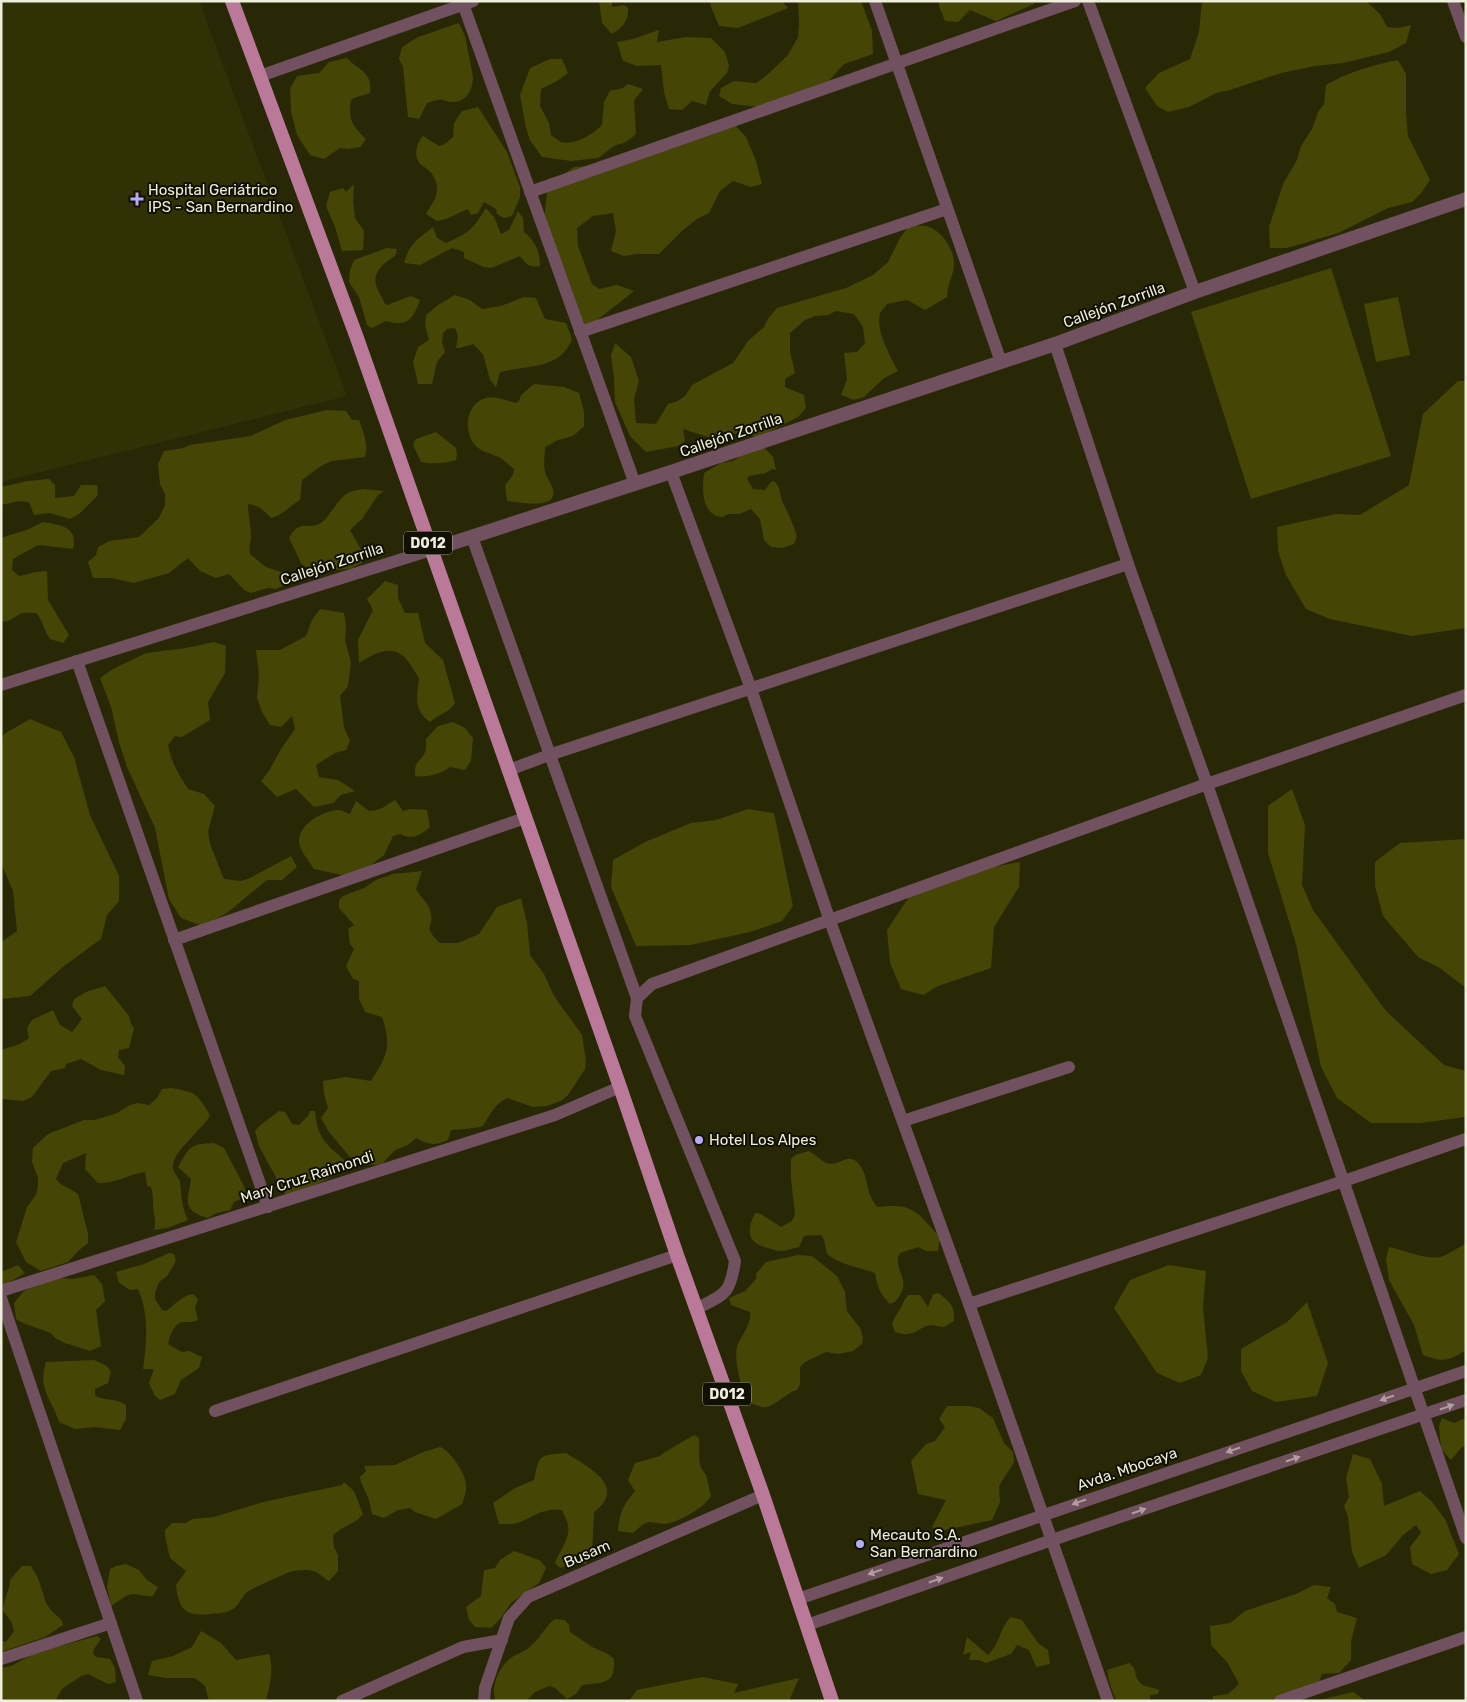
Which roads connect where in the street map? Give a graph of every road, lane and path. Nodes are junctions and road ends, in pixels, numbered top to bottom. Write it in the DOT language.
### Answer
graph roads {
  1 [pos="232,1"];
  2 [pos="875,1"];
  3 [pos="1074,1"];
  4 [pos="1088,1"];
  5 [pos="1453,1"];
  6 [pos="466,2"];
  7 [pos="1466,37"];
  8 [pos="896,64"];
  9 [pos="260,76"];
  10 [pos="530,192"];
  11 [pos="1466,199"];
  12 [pos="947,209"];
  13 [pos="1195,292"];
  14 [pos="580,332"];
  15 [pos="1055,344"];
  16 [pos="1001,362"];
  17 [pos="671,472"];
  18 [pos="635,484"];
  19 [pos="472,537"];
  20 [pos="430,550"];
  21 [pos="1128,564"];
  22 [pos="77,661"];
  23 [pos="1,685"];
  24 [pos="751,690"];
  25 [pos="1466,695"];
  26 [pos="549,755"];
  27 [pos="509,770"];
  28 [pos="1207,784"];
  29 [pos="525,818"];
  30 [pos="830,921"];
  31 [pos="174,940"];
  32 [pos="636,998"];
  33 [pos="1069,1067"];
  34 [pos="620,1087"];
  35 [pos="903,1121"];
  36 [pos="1466,1139"];
  37 [pos="1344,1181"];
  38 [pos="268,1207"];
  39 [pos="677,1255"];
  40 [pos="1,1291"];
  41 [pos="1,1298"];
  42 [pos="969,1304"];
  43 [pos="696,1309"];
  44 [pos="1466,1371"];
  45 [pos="1414,1389"];
  46 [pos="1466,1400"];
  47 [pos="215,1411"];
  48 [pos="1423,1415"];
  49 [pos="764,1495"];
  50 [pos="1043,1514"];
  51 [pos="1466,1538"];
  52 [pos="1052,1540"];
  53 [pos="798,1599"];
  54 [pos="111,1623"];
  55 [pos="807,1625"];
  56 [pos="1466,1637"];
  57 [pos="502,1640"];
  58 [pos="1,1659"];
  59 [pos="137,1701"];
  60 [pos="342,1701"];
  61 [pos="484,1701"];
  62 [pos="832,1701"];
  63 [pos="1108,1701"];
  64 [pos="1280,1701"];
  1 -- 9 [label="main road, D012"];
  2 -- 8 [label="street"];
  3 -- 8 [label="street"];
  4 -- 13 [label="street"];
  5 -- 7 [label="street"];
  6 -- 9 [label="street"];
  6 -- 10 [label="street"];
  8 -- 10 [label="street"];
  8 -- 12 [label="street"];
  9 -- 20 [label="main road, D012"];
  10 -- 14 [label="street"];
  11 -- 13 [label="street, Callejón Zorrilla"];
  12 -- 14 [label="street"];
  12 -- 16 [label="street"];
  13 -- 15 [label="street, Callejón Zorrilla"];
  14 -- 18 [label="street"];
  15 -- 16 [label="street, Callejón Zorrilla"];
  15 -- 21 [label="street"];
  16 -- 17 [label="street, Callejón Zorrilla"];
  17 -- 18 [label="street, Callejón Zorrilla"];
  17 -- 24 [label="street"];
  18 -- 19 [label="street, Callejón Zorrilla"];
  19 -- 20 [label="street, Callejón Zorrilla"];
  19 -- 26 [label="street"];
  20 -- 22 [label="street, Callejón Zorrilla"];
  20 -- 27 [label="main road, D012"];
  21 -- 24 [label="street"];
  21 -- 28 [label="street"];
  22 -- 23 [label="street, Callejón Zorrilla"];
  22 -- 31 [label="street"];
  24 -- 26 [label="street"];
  24 -- 30 [label="street"];
  25 -- 28 [label="street"];
  26 -- 27 [label="street"];
  26 -- 32 [label="street"];
  27 -- 29 [label="main road, D012"];
  28 -- 30 [label="street"];
  28 -- 37 [label="street"];
  29 -- 31 [label="street"];
  29 -- 34 [label="main road, D012"];
  30 -- 32 [label="street"];
  30 -- 35 [label="street"];
  31 -- 38 [label="street"];
  32 -- 43 [label="street"];
  33 -- 35 [label="street"];
  34 -- 38 [label="street, Mary Cruz Raimondi"];
  34 -- 39 [label="main road, D012"];
  35 -- 42 [label="street"];
  36 -- 37 [label="street"];
  37 -- 42 [label="street"];
  37 -- 45 [label="street"];
  38 -- 40 [label="street, Mary Cruz Raimondi"];
  39 -- 43 [label="main road, D012"];
  39 -- 47 [label="street"];
  41 -- 54 [label="street"];
  42 -- 50 [label="street"];
  43 -- 49 [label="main road, D012"];
  44 -- 45 [label="street, Avda. Mbocaya"];
  45 -- 48 [label="street"];
  45 -- 50 [label="street, Avda. Mbocaya, one-way"];
  48 -- 46 [label="street, one-way"];
  48 -- 51 [label="street"];
  52 -- 48 [label="street, one-way"];
  49 -- 53 [label="main road, D012"];
  49 -- 57 [label="street, Busam"];
  50 -- 52 [label="street"];
  50 -- 53 [label="street, Avda. Mbocaya, one-way"];
  55 -- 52 [label="street, one-way"];
  52 -- 63 [label="street"];
  53 -- 55 [label="main road, D012"];
  54 -- 58 [label="street"];
  54 -- 59 [label="street"];
  55 -- 62 [label="main road, D012"];
  56 -- 64 [label="street"];
  57 -- 60 [label="street"];
  57 -- 61 [label="street, Busam"];
}
